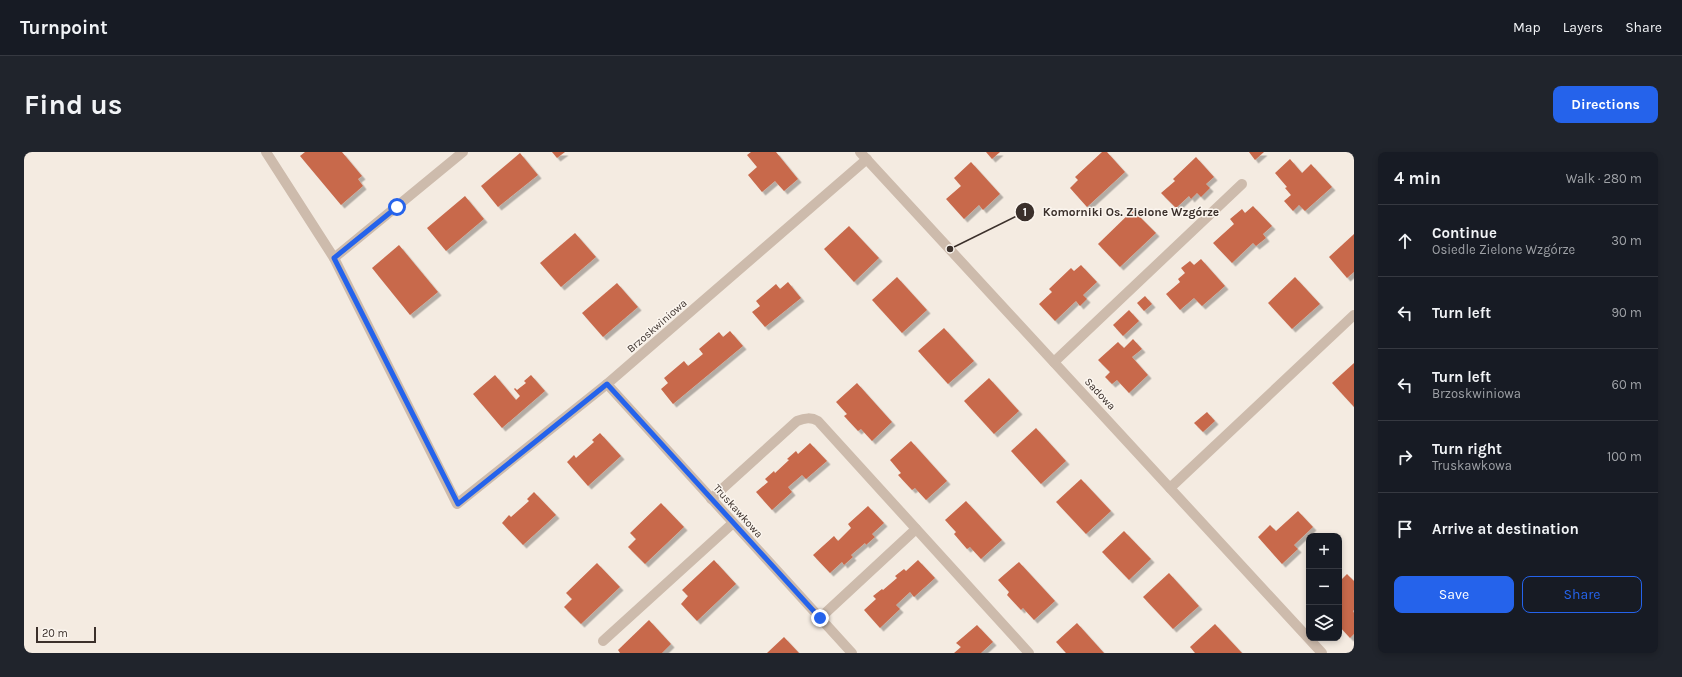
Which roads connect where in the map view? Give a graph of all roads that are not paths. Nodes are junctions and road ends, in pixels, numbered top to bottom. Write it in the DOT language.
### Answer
graph roads {
  1 [pos="266,152"];
  2 [pos="463,152"];
  3 [pos="860,152"];
  4 [pos="867,160"];
  5 [pos="1242,184"];
  6 [pos="334,258"];
  7 [pos="1354,315"];
  8 [pos="1054,362"];
  9 [pos="607,384"];
  10 [pos="1170,488"];
  11 [pos="711,499"];
  12 [pos="733,523"];
  13 [pos="916,530"];
  14 [pos="820,618"];
  15 [pos="604,641"];
  16 [pos="1026,652"];
  17 [pos="852,653"];
  18 [pos="1322,653"];
  1 -- 6 [label="street"];
  2 -- 6 [label="street"];
  3 -- 4 [label="street, Sadowa"];
  4 -- 8 [label="street, Sadowa"];
  4 -- 9 [label="street, Brzoskwiniowa"];
  5 -- 8 [label="street"];
  6 -- 9 [label="street, Brzoskwiniowa"];
  7 -- 10 [label="street"];
  8 -- 10 [label="street, Sadowa"];
  9 -- 11 [label="street, Truskawkowa"];
  10 -- 18 [label="street, Sadowa"];
  11 -- 12 [label="street, Truskawkowa"];
  11 -- 13 [label="street"];
  12 -- 14 [label="street, Truskawkowa"];
  12 -- 15 [label="street"];
  13 -- 14 [label="street"];
  13 -- 16 [label="street"];
  14 -- 17 [label="street, Truskawkowa"];
}
